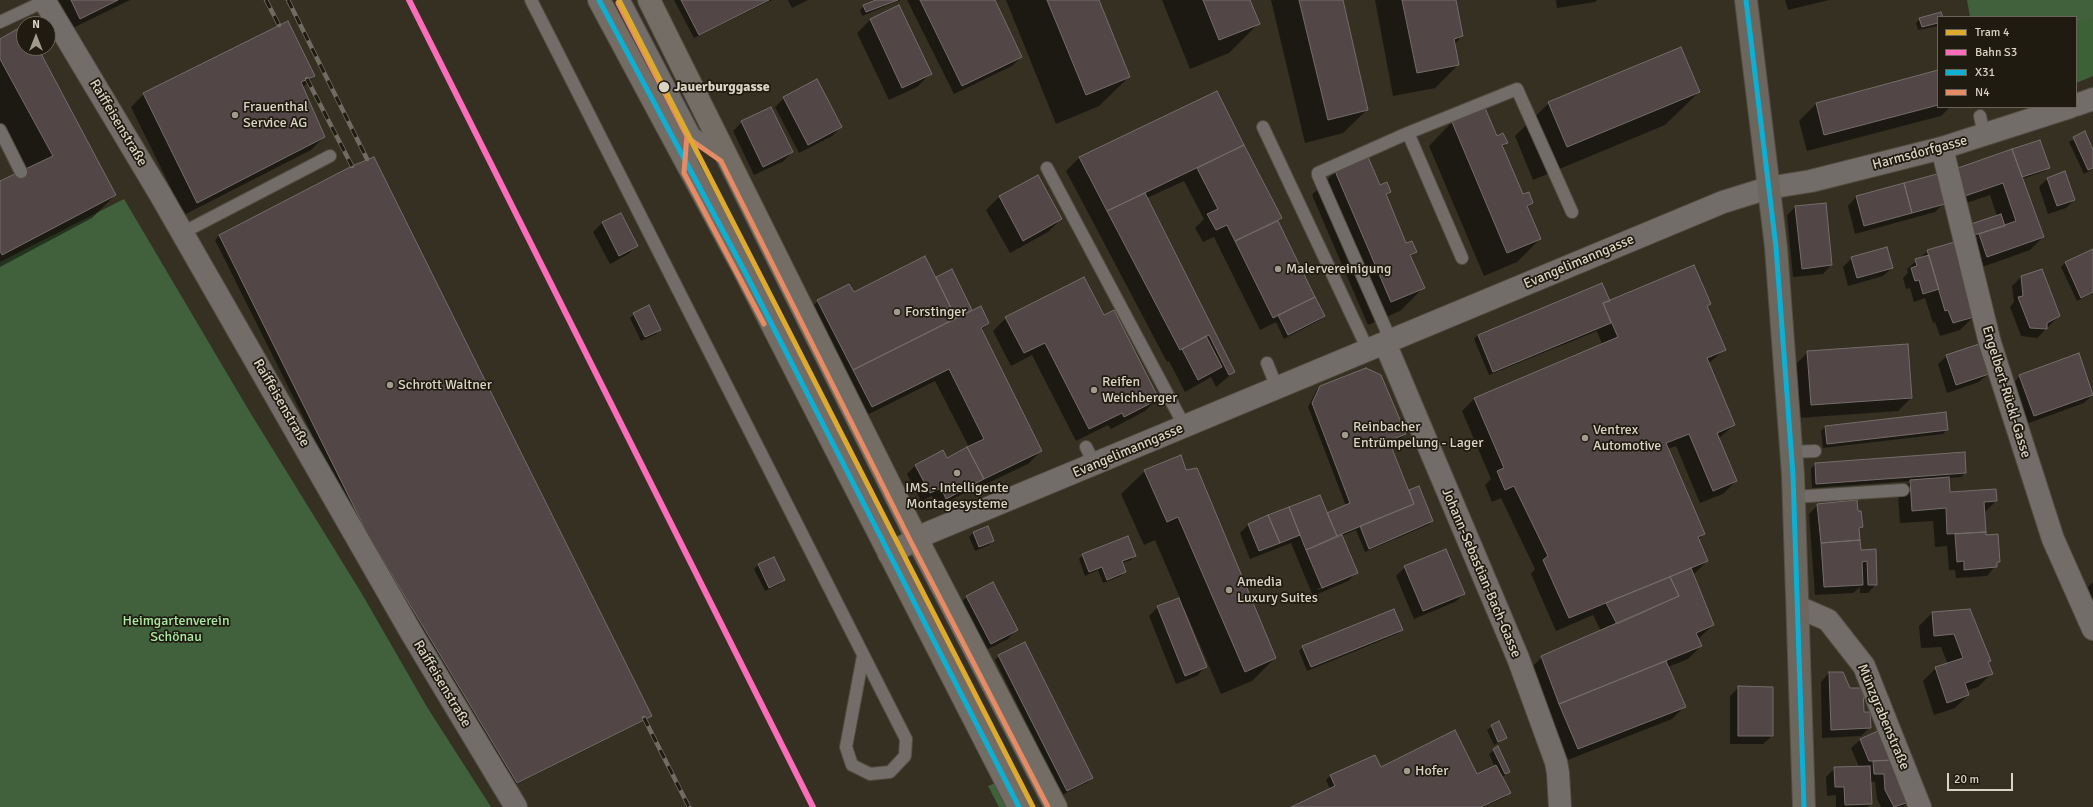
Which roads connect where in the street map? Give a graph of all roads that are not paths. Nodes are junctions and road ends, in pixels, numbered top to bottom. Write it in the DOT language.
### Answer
graph roads {
  1 [pos="44,0"];
  2 [pos="531,0"];
  3 [pos="599,0"];
  4 [pos="624,0"];
  5 [pos="649,0"];
  6 [pos="1746,0"];
  7 [pos="0,22"];
  8 [pos="2073,108"];
  9 [pos="1263,127"];
  10 [pos="0,130"];
  11 [pos="1408,133"];
  12 [pos="694,134"];
  13 [pos="1942,148"];
  14 [pos="330,156"];
  15 [pos="726,156"];
  16 [pos="1047,168"];
  17 [pos="690,170"];
  18 [pos="21,172"];
  19 [pos="1768,188"];
  20 [pos="1572,212"];
  21 [pos="182,233"];
  22 [pos="1462,258"];
  23 [pos="1381,345"];
  24 [pos="1267,363"];
  25 [pos="1277,388"];
  26 [pos="1185,427"];
  27 [pos="1815,451"];
  28 [pos="1792,452"];
  29 [pos="1903,490"];
  30 [pos="1794,497"];
  31 [pos="917,539"];
  32 [pos="889,554"];
  33 [pos="1798,607"];
  34 [pos="2093,629"];
  35 [pos="863,656"];
  36 [pos="516,807"];
  37 [pos="1019,807"];
  38 [pos="1056,807"];
  39 [pos="1560,807"];
  40 [pos="1804,807"];
  41 [pos="1920,807"];
  1 -- 7 [label="lane"];
  1 -- 21 [label="street, Raiffeisenstraße"];
  2 -- 35 [label="lane"];
  3 -- 17 [label="main road"];
  4 -- 12 [label="lane"];
  5 -- 15 [label="main road"];
  6 -- 19 [label="main road"];
  8 -- 13 [label="street, Harmsdorfgasse"];
  9 -- 23 [label="lane"];
  10 -- 18 [label="lane"];
  11 -- 20 [label="lane"];
  11 -- 22 [label="lane"];
  11 -- 23 [label="lane"];
  12 -- 15 [label="lane"];
  12 -- 17 [label="lane"];
  13 -- 19 [label="street, Harmsdorfgasse"];
  13 -- 34 [label="street, Engelbert-Rückl-Gasse"];
  14 -- 21 [label="lane"];
  15 -- 31 [label="main road"];
  16 -- 26 [label="lane"];
  17 -- 32 [label="main road"];
  19 -- 23 [label="street, Evangelimanngasse"];
  19 -- 28 [label="main road"];
  21 -- 36 [label="street, Raiffeisenstraße"];
  23 -- 25 [label="street, Evangelimanngasse"];
  23 -- 39 [label="street, Johann-Sebastian-Bach-Gasse"];
  24 -- 25 [label="lane"];
  25 -- 26 [label="street, Evangelimanngasse"];
  26 -- 31 [label="street, Evangelimanngasse"];
  27 -- 28 [label="lane"];
  28 -- 30 [label="main road"];
  29 -- 30 [label="lane"];
  30 -- 33 [label="main road"];
  31 -- 32 [label="street, Evangelimanngasse"];
  31 -- 38 [label="main road"];
  32 -- 37 [label="main road"];
  33 -- 40 [label="main road"];
  33 -- 41 [label="street, Münzgrabenstraße"];
  35 -- 35 [label="lane"];
}
